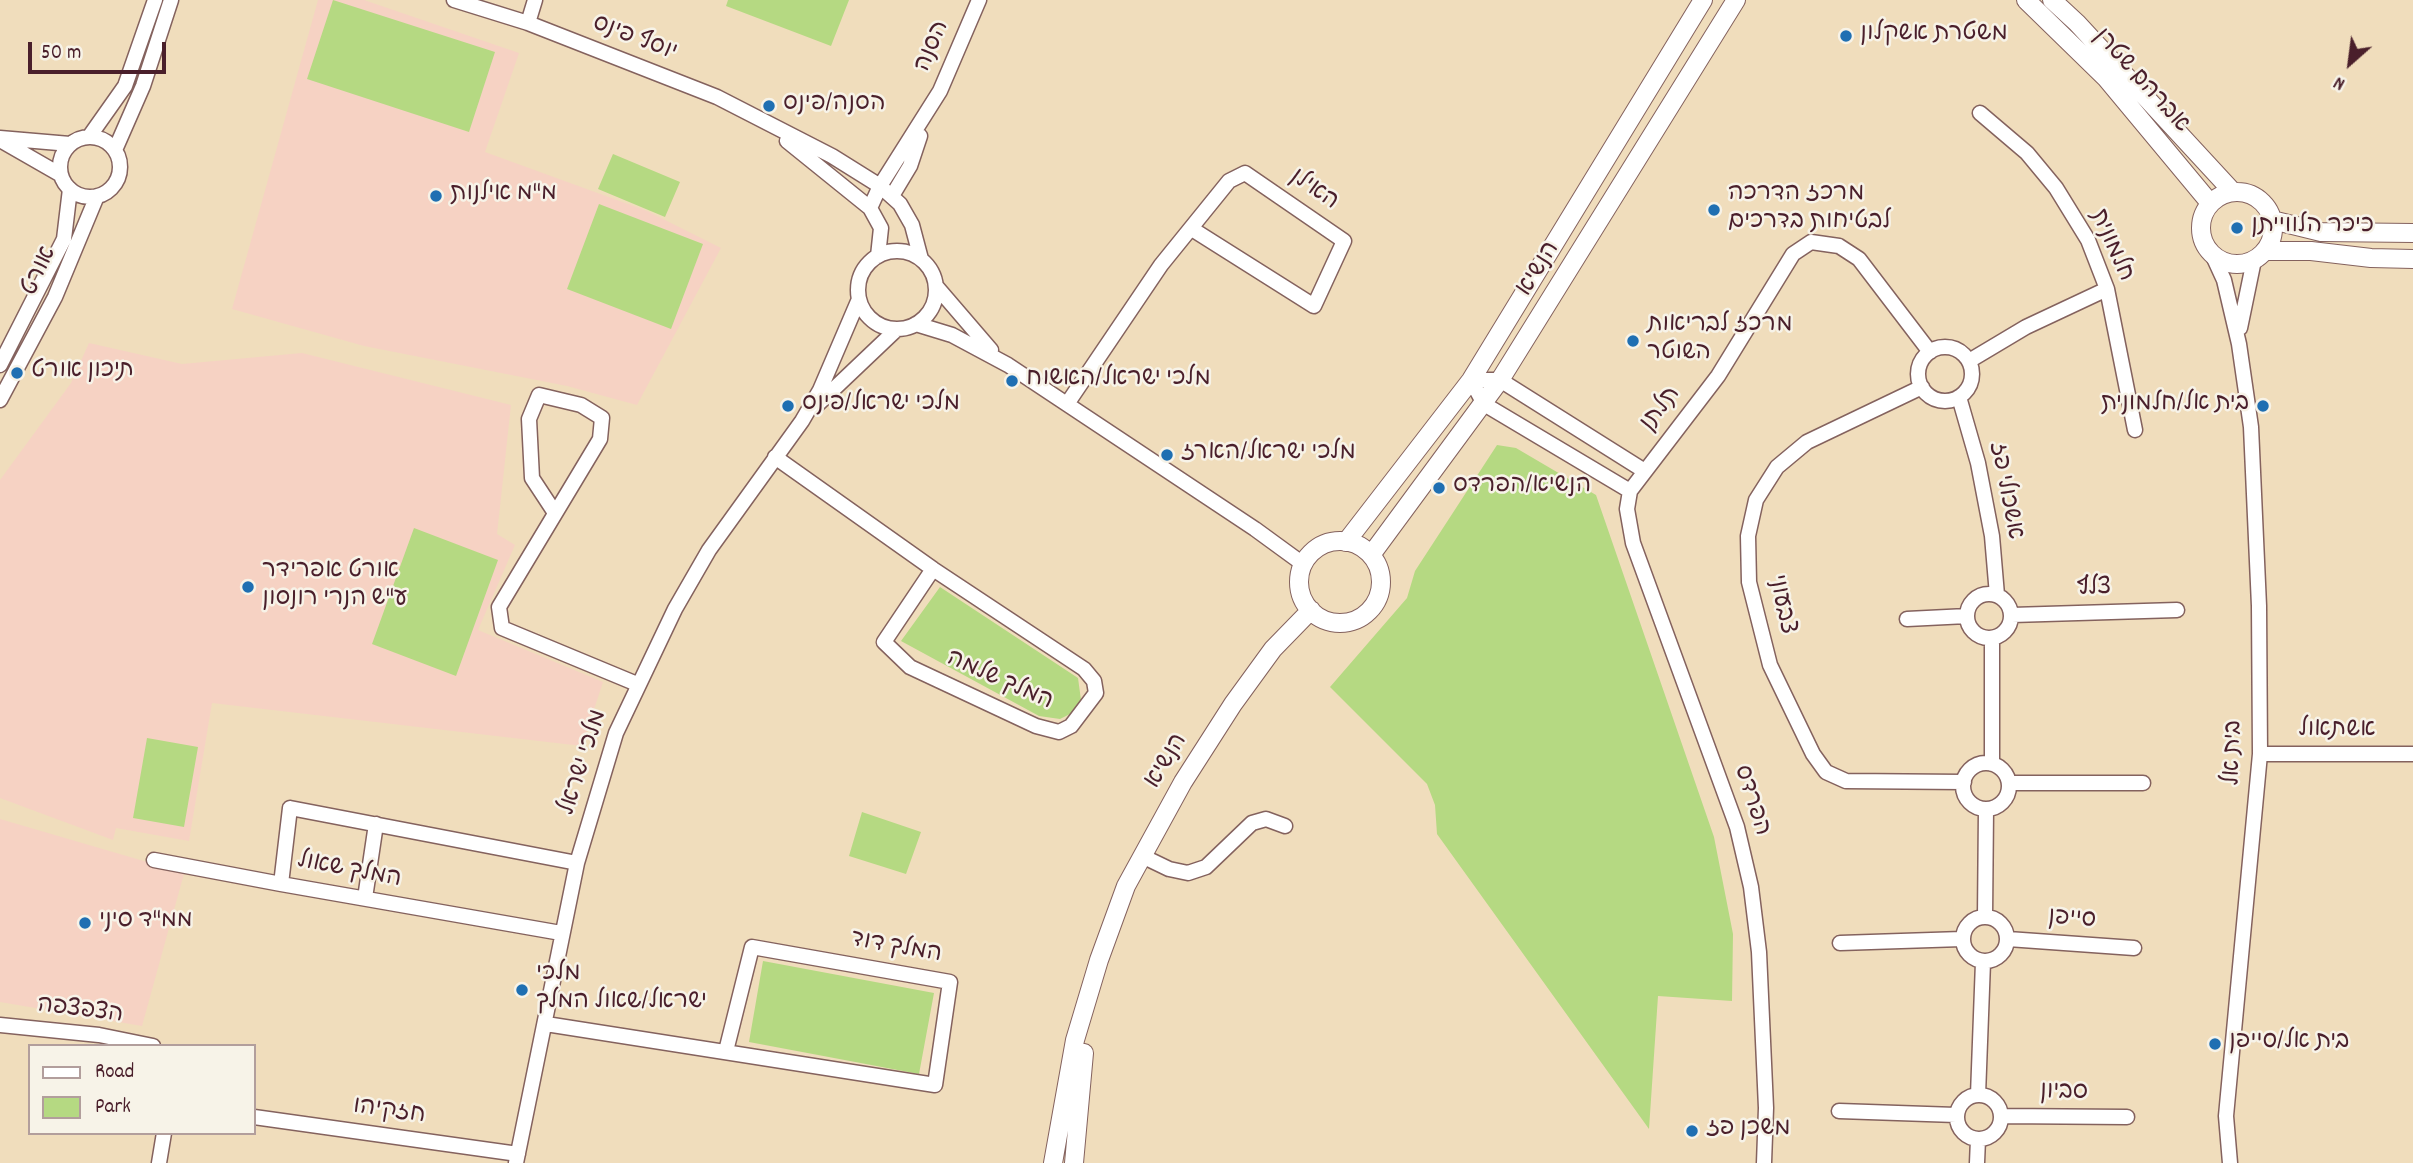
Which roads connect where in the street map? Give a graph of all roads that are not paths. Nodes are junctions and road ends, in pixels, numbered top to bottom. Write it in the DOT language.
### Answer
graph roads {
  1 [pos="155,0"];
  2 [pos="171,0"];
  3 [pos="454,0"];
  4 [pos="535,0"];
  5 [pos="979,0"];
  6 [pos="1703,0"];
  7 [pos="1736,0"];
  8 [pos="2026,0"];
  9 [pos="2052,0"];
  10 [pos="528,23"];
  11 [pos="718,97"];
  12 [pos="929,111"];
  13 [pos="1979,113"];
  14 [pos="89,137"];
  15 [pos="0,139"];
  16 [pos="70,144"];
  17 [pos="115,150"];
  18 [pos="61,175"];
  19 [pos="880,186"];
  20 [pos="70,190"];
  21 [pos="2233,192"];
  22 [pos="97,196"];
  23 [pos="892,196"];
  24 [pos="2210,203"];
  25 [pos="870,208"];
  26 [pos="2272,220"];
  27 [pos="1192,229"];
  28 [pos="2413,233"];
  29 [pos="2260,255"];
  30 [pos="878,256"];
  31 [pos="2213,256"];
  32 [pos="921,259"];
  33 [pos="2413,259"];
  34 [pos="936,286"];
  35 [pos="2107,289"];
  36 [pos="859,299"];
  37 [pos="916,324"];
  38 [pos="897,329"];
  39 [pos="2239,344"];
  40 [pos="1930,352"];
  41 [pos="1969,361"];
  42 [pos="0,365"];
  43 [pos="1008,365"];
  44 [pos="1471,380"];
  45 [pos="1500,380"];
  46 [pos="1922,387"];
  47 [pos="1959,397"];
  48 [pos="0,400"];
  49 [pos="1067,404"];
  50 [pos="1484,404"];
  51 [pos="802,421"];
  52 [pos="2134,430"];
  53 [pos="775,457"];
  54 [pos="1643,470"];
  55 [pos="1630,491"];
  56 [pos="555,513"];
  57 [pos="1346,542"];
  58 [pos="1371,555"];
  59 [pos="1303,564"];
  60 [pos="933,569"];
  61 [pos="1997,595"];
  62 [pos="1311,610"];
  63 [pos="2177,610"];
  64 [pos="2012,615"];
  65 [pos="1967,616"];
  66 [pos="1908,619"];
  67 [pos="1992,639"];
  68 [pos="637,684"];
  69 [pos="2260,754"];
  70 [pos="2413,754"];
  71 [pos="1992,764"];
  72 [pos="1964,782"];
  73 [pos="2009,783"];
  74 [pos="2143,783"];
  75 [pos="1986,808"];
  76 [pos="376,824"];
  77 [pos="1285,826"];
  78 [pos="1142,856"];
  79 [pos="155,860"];
  80 [pos="577,863"];
  81 [pos="281,884"];
  82 [pos="365,898"];
  83 [pos="1985,917"];
  84 [pos="561,933"];
  85 [pos="1962,939"];
  86 [pos="2008,939"];
  87 [pos="1840,943"];
  88 [pos="2134,948"];
  89 [pos="1099,960"];
  90 [pos="1983,962"];
  91 [pos="545,1024"];
  92 [pos="0,1026"];
  93 [pos="143,1044"];
  94 [pos="726,1051"];
  95 [pos="1978,1095"];
  96 [pos="1839,1111"];
  97 [pos="1956,1115"];
  98 [pos="2001,1116"];
  99 [pos="256,1117"];
  100 [pos="2127,1117"];
  101 [pos="164,1135"];
  102 [pos="1978,1139"];
  103 [pos="517,1158"];
  104 [pos="159,1163"];
  105 [pos="1053,1163"];
  106 [pos="1074,1163"];
  107 [pos="1764,1163"];
  108 [pos="1977,1163"];
  109 [pos="2230,1163"];
  1 -- 14 [label="street"];
  2 -- 17 [label="street"];
  3 -- 10 [label="street, יוסף פינס"];
  4 -- 10 [label="street"];
  5 -- 12 [label="street, הסנה"];
  6 -- 44 [label="street, הנשיא"];
  7 -- 45 [label="street, הנשיא"];
  8 -- 24 [label="street, אברהם שטרן"];
  9 -- 21 [label="street, אברהם שטרן"];
  10 -- 11 [label="street, יוסף פינס"];
  11 -- 19 [label="street, יוסף פינס"];
  11 -- 25 [label="street, יוסף פינס"];
  12 -- 19 [label="street, הסנה"];
  12 -- 23 [label="street, הסנה"];
  13 -- 35 [label="street, חלמונית"];
  14 -- 16 [label="street"];
  14 -- 17 [label="street"];
  15 -- 16 [label="street"];
  15 -- 18 [label="street"];
  16 -- 18 [label="street"];
  17 -- 22 [label="street"];
  18 -- 20 [label="street"];
  19 -- 23 [label="street, יוסף פינס"];
  19 -- 25 [label="street, הסנה"];
  20 -- 22 [label="street"];
  20 -- 42 [label="street, אורט"];
  21 -- 24 [label="street"];
  21 -- 26 [label="street"];
  22 -- 48 [label="street, אורט"];
  23 -- 32 [label="street, יוסף פינס"];
  24 -- 31 [label="street"];
  25 -- 30 [label="street"];
  26 -- 28 [label="street"];
  26 -- 29 [label="street"];
  27 -- 27 [label="street, האילן"];
  27 -- 49 [label="street, האילן"];
  29 -- 31 [label="street"];
  29 -- 33 [label="street"];
  29 -- 39 [label="street, בית אל"];
  30 -- 32 [label="street"];
  30 -- 36 [label="street"];
  31 -- 39 [label="street, בית אל"];
  32 -- 34 [label="street"];
  34 -- 37 [label="street"];
  34 -- 43 [label="street"];
  35 -- 41 [label="street"];
  35 -- 52 [label="street, חלמונית"];
  36 -- 38 [label="street"];
  36 -- 51 [label="street, מלכי ישראל"];
  37 -- 38 [label="street"];
  37 -- 43 [label="street"];
  38 -- 51 [label="street, מלכי ישראל"];
  39 -- 69 [label="street, בית אל"];
  40 -- 41 [label="street"];
  40 -- 46 [label="street"];
  40 -- 54 [label="street, תלתן"];
  41 -- 47 [label="street"];
  43 -- 49 [label="street"];
  44 -- 45 [label="street"];
  44 -- 50 [label="street"];
  44 -- 57 [label="street, הנשיא"];
  45 -- 50 [label="street, הנשיא"];
  45 -- 54 [label="street"];
  46 -- 47 [label="street"];
  46 -- 72 [label="street, צבעוני"];
  47 -- 61 [label="street, אשכולי פז"];
  49 -- 59 [label="street"];
  50 -- 55 [label="street"];
  50 -- 58 [label="street, הנשיא"];
  51 -- 53 [label="street, מלכי ישראל"];
  53 -- 60 [label="street, המלך שלמה"];
  53 -- 68 [label="street, מלכי ישראל"];
  54 -- 55 [label="street"];
  55 -- 107 [label="street, הפרדס"];
  56 -- 56 [label="street"];
  56 -- 68 [label="street"];
  57 -- 58 [label="street"];
  57 -- 59 [label="street"];
  58 -- 62 [label="street"];
  59 -- 62 [label="street"];
  60 -- 60 [label="street, המלך שלמה"];
  61 -- 64 [label="street"];
  61 -- 65 [label="street"];
  62 -- 78 [label="street, הנשיא"];
  63 -- 64 [label="street, צלף"];
  64 -- 67 [label="street"];
  65 -- 66 [label="street"];
  65 -- 67 [label="street"];
  67 -- 71 [label="street"];
  68 -- 80 [label="street, מלכי ישראל"];
  69 -- 70 [label="street, אשתאול"];
  69 -- 109 [label="street, בית אל"];
  71 -- 72 [label="street"];
  71 -- 73 [label="street"];
  72 -- 75 [label="street"];
  73 -- 74 [label="street"];
  73 -- 75 [label="street"];
  75 -- 83 [label="street"];
  76 -- 80 [label="street, המלך שאול"];
  76 -- 81 [label="street, המלך שאול"];
  76 -- 82 [label="street"];
  77 -- 78 [label="street"];
  78 -- 89 [label="street, הנשיא"];
  79 -- 81 [label="street"];
  80 -- 84 [label="street, מלכי ישראל"];
  81 -- 82 [label="street, המלך שאול"];
  82 -- 84 [label="street, המלך שאול"];
  83 -- 85 [label="street"];
  83 -- 86 [label="street"];
  84 -- 91 [label="street, מלכי ישראל"];
  85 -- 87 [label="street"];
  85 -- 90 [label="street"];
  86 -- 88 [label="street, סייפן"];
  86 -- 90 [label="street"];
  89 -- 105 [label="street, הנשיא"];
  89 -- 106 [label="street, הנשיא"];
  90 -- 95 [label="street"];
  91 -- 94 [label="street, המלך דוד"];
  91 -- 103 [label="street, מלכי ישראל"];
  92 -- 93 [label="street, הצפצפה"];
  94 -- 94 [label="street, המלך דוד"];
  95 -- 97 [label="street"];
  95 -- 98 [label="street"];
  96 -- 97 [label="street"];
  97 -- 102 [label="street"];
  98 -- 100 [label="street, סביון"];
  98 -- 102 [label="street"];
  99 -- 103 [label="street, חזקיהו"];
  101 -- 104 [label="street"];
  102 -- 108 [label="street"];
}
